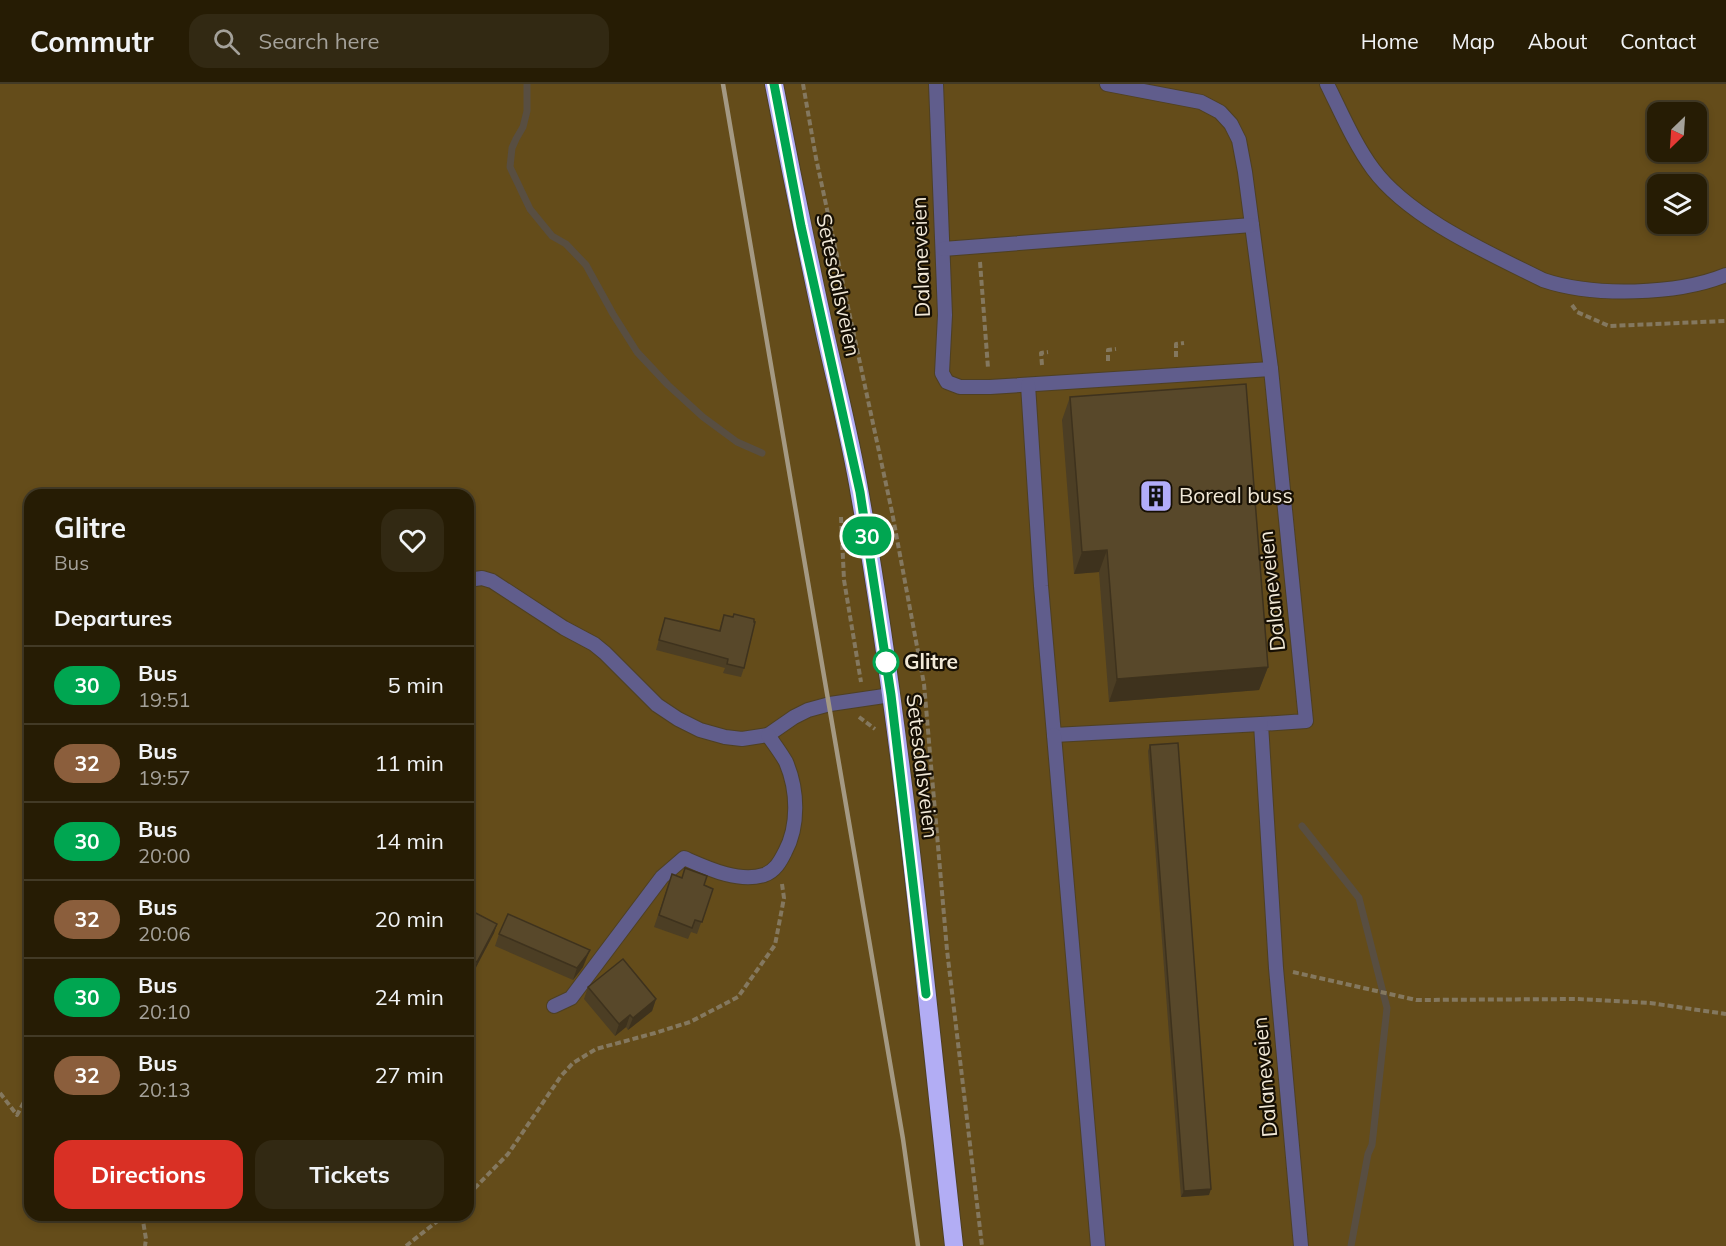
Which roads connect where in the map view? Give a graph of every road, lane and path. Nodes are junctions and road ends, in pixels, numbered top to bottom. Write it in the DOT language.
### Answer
graph roads {
  1 [pos="774,84"];
  2 [pos="936,84"];
  3 [pos="1107,84"];
  4 [pos="1327,84"];
  5 [pos="1252,225"];
  6 [pos="979,247"];
  7 [pos="943,249"];
  8 [pos="1726,275"];
  9 [pos="1556,284"];
  10 [pos="1726,321"];
  11 [pos="1271,369"];
  12 [pos="1028,385"];
  13 [pos="990,387"];
  14 [pos="841,516"];
  15 [pos="474,579"];
  16 [pos="891,695"];
  17 [pos="863,699"];
  18 [pos="1262,724"];
  19 [pos="768,735"];
  20 [pos="1054,735"];
  21 [pos="778,866"];
  22 [pos="1276,968"];
  23 [pos="554,1006"];
  24 [pos="1726,1014"];
  25 [pos="0,1093"];
  26 [pos="24,1103"];
  27 [pos="474,1189"];
  28 [pos="143,1221"];
  29 [pos="437,1221"];
  30 [pos="145,1246"];
  31 [pos="406,1246"];
  32 [pos="954,1246"];
  33 [pos="1098,1246"];
  34 [pos="1301,1246"];
  1 -- 16 [label="highway, Setesdalsveien"];
  2 -- 7 [label="lane, Dalaneveien"];
  3 -- 5 [label="lane"];
  4 -- 9 [label="lane"];
  5 -- 6 [label="lane"];
  5 -- 11 [label="lane"];
  6 -- 7 [label="lane"];
  6 -- 13 [label="path"];
  7 -- 13 [label="lane, Dalaneveien"];
  8 -- 9 [label="lane"];
  9 -- 10 [label="path"];
  11 -- 12 [label="lane, Dalaneveien"];
  11 -- 18 [label="lane, Dalaneveien"];
  12 -- 13 [label="lane, Dalaneveien"];
  12 -- 20 [label="lane"];
  14 -- 17 [label="path"];
  15 -- 19 [label="lane"];
  16 -- 17 [label="lane"];
  16 -- 32 [label="highway, Setesdalsveien"];
  17 -- 19 [label="lane"];
  18 -- 20 [label="lane, Dalaneveien"];
  18 -- 22 [label="lane, Dalaneveien"];
  19 -- 21 [label="lane"];
  20 -- 33 [label="lane"];
  21 -- 23 [label="lane"];
  21 -- 27 [label="path"];
  22 -- 24 [label="path"];
  22 -- 34 [label="lane, Dalaneveien"];
  25 -- 26 [label="path"];
  28 -- 30 [label="path"];
  29 -- 31 [label="path"];
}
